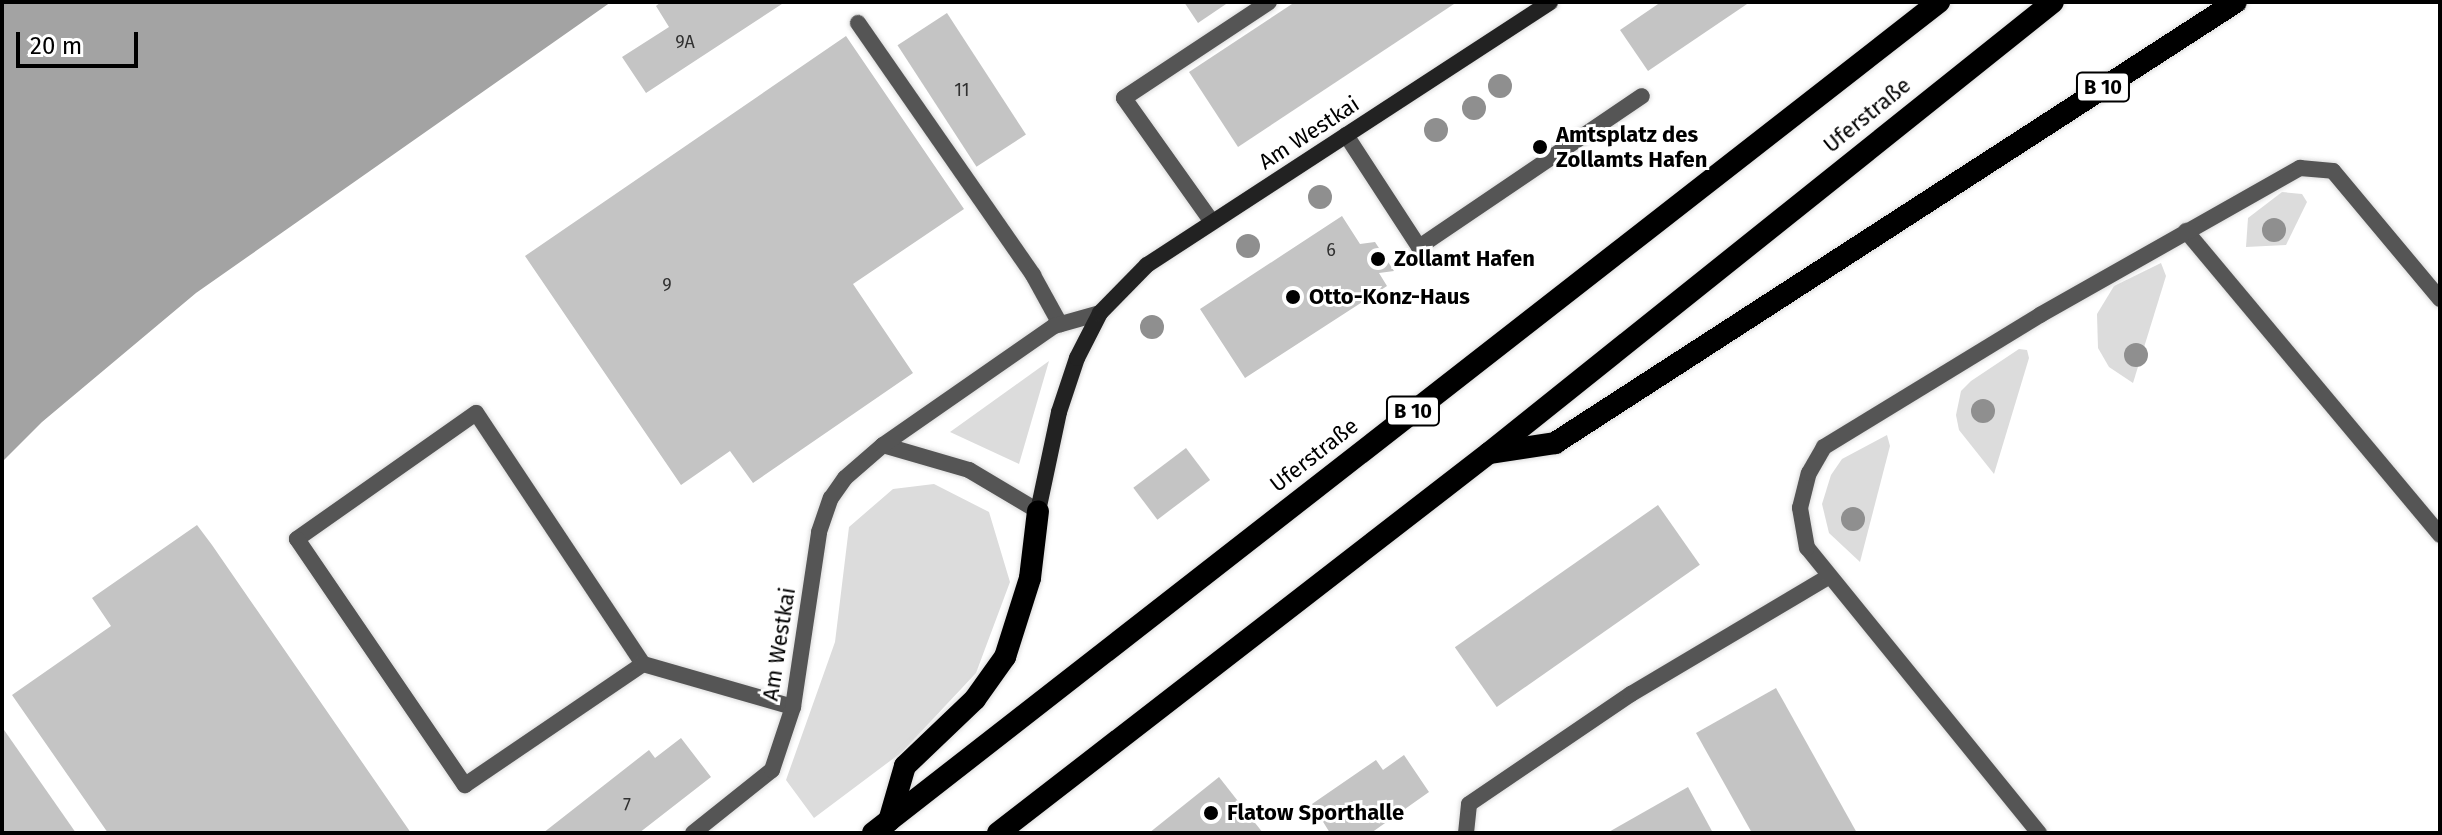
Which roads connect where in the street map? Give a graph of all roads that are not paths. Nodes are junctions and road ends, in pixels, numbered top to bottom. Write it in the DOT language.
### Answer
graph roads {
  1 [pos="1269,2"];
  2 [pos="1550,2"];
  3 [pos="1939,2"];
  4 [pos="2053,2"];
  5 [pos="2236,2"];
  6 [pos="858,23"];
  7 [pos="1642,96"];
  8 [pos="1346,135"];
  9 [pos="1212,222"];
  10 [pos="2186,231"];
  11 [pos="2440,299"];
  12 [pos="1100,313"];
  13 [pos="1060,324"];
  14 [pos="883,445"];
  15 [pos="1489,453"];
  16 [pos="1038,511"];
  17 [pos="2440,535"];
  18 [pos="1828,577"];
  19 [pos="643,664"];
  20 [pos="793,707"];
  21 [pos="881,827"];
  22 [pos="693,833"];
  23 [pos="998,833"];
  24 [pos="1466,833"];
  25 [pos="2039,833"];
  1 -- 9 [label="street"];
  2 -- 8 [label="main road, Am Westkai"];
  3 -- 21 [label="highway, Uferstraße / B 10"];
  4 -- 15 [label="highway, Uferstraße / B 10"];
  5 -- 15 [label="highway, B 10"];
  6 -- 13 [label="street"];
  7 -- 8 [label="street"];
  8 -- 9 [label="main road, Am Westkai"];
  9 -- 12 [label="main road, Am Westkai"];
  10 -- 11 [label="street"];
  10 -- 17 [label="street"];
  10 -- 18 [label="street"];
  12 -- 13 [label="street, Am Westkai"];
  12 -- 16 [label="main road, Am Westkai"];
  13 -- 14 [label="street, Am Westkai"];
  14 -- 16 [label="street"];
  14 -- 20 [label="street, Am Westkai"];
  15 -- 23 [label="highway, Uferstraße / B 10"];
  16 -- 21 [label="highway, B 10"];
  18 -- 24 [label="street"];
  18 -- 25 [label="street"];
  19 -- 19 [label="street"];
  19 -- 20 [label="street"];
  20 -- 22 [label="street, Am Westkai"];
}
